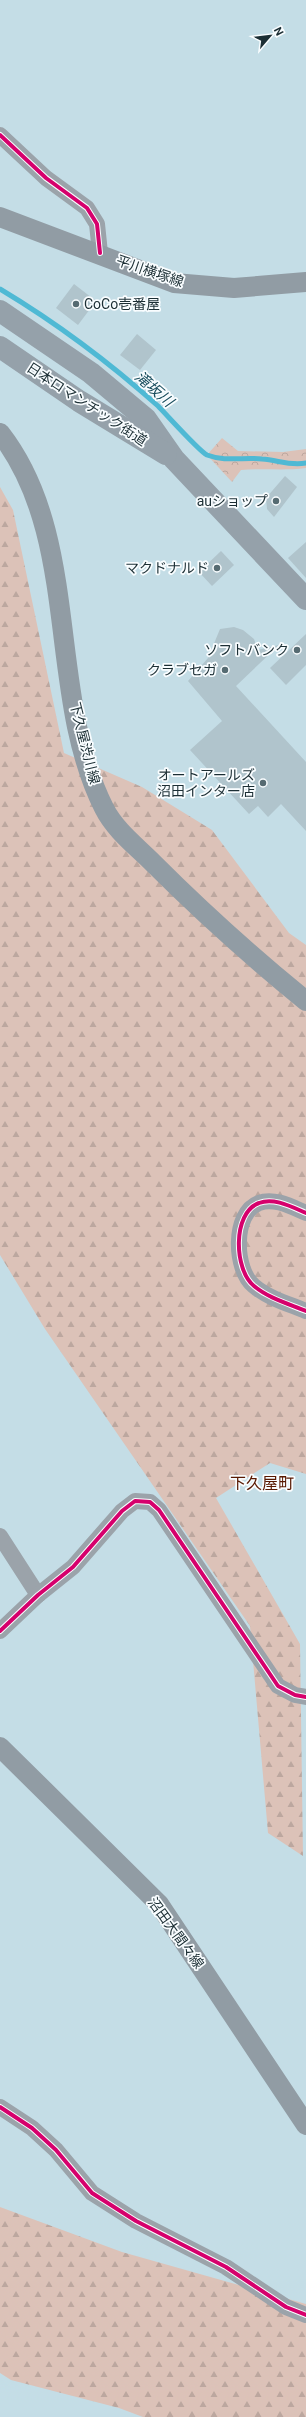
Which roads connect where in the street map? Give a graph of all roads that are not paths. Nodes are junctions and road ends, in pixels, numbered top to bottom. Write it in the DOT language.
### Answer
graph roads {
  1 [pos="0,135"];
  2 [pos="0,217"];
  3 [pos="100,253"];
  4 [pos="306,282"];
  5 [pos="0,311"];
  6 [pos="0,347"];
  7 [pos="0,433"];
  8 [pos="174,459"];
  9 [pos="306,599"];
  10 [pos="306,1001"];
  11 [pos="306,1213"];
  12 [pos="306,1311"];
  13 [pos="0,1536"];
  14 [pos="38,1595"];
  15 [pos="0,1631"];
  16 [pos="306,1697"];
  17 [pos="0,1747"];
  18 [pos="0,2106"];
  19 [pos="306,2125"];
  20 [pos="306,2315"];
  1 -- 3 [label="street"];
  2 -- 3 [label="main road, 平川横塚線"];
  3 -- 4 [label="main road, 平川横塚線"];
  5 -- 8 [label="highway, 日本ロマンチック街道"];
  6 -- 8 [label="highway, 日本ロマンチック街道"];
  7 -- 10 [label="main road, 下久屋渋川線"];
  8 -- 9 [label="highway, 日本ロマンチック街道"];
  11 -- 12 [label="street"];
  13 -- 14 [label="street"];
  14 -- 15 [label="street"];
  14 -- 16 [label="street"];
  17 -- 19 [label="main road, 沼田大間々線"];
  18 -- 20 [label="street"];
}
